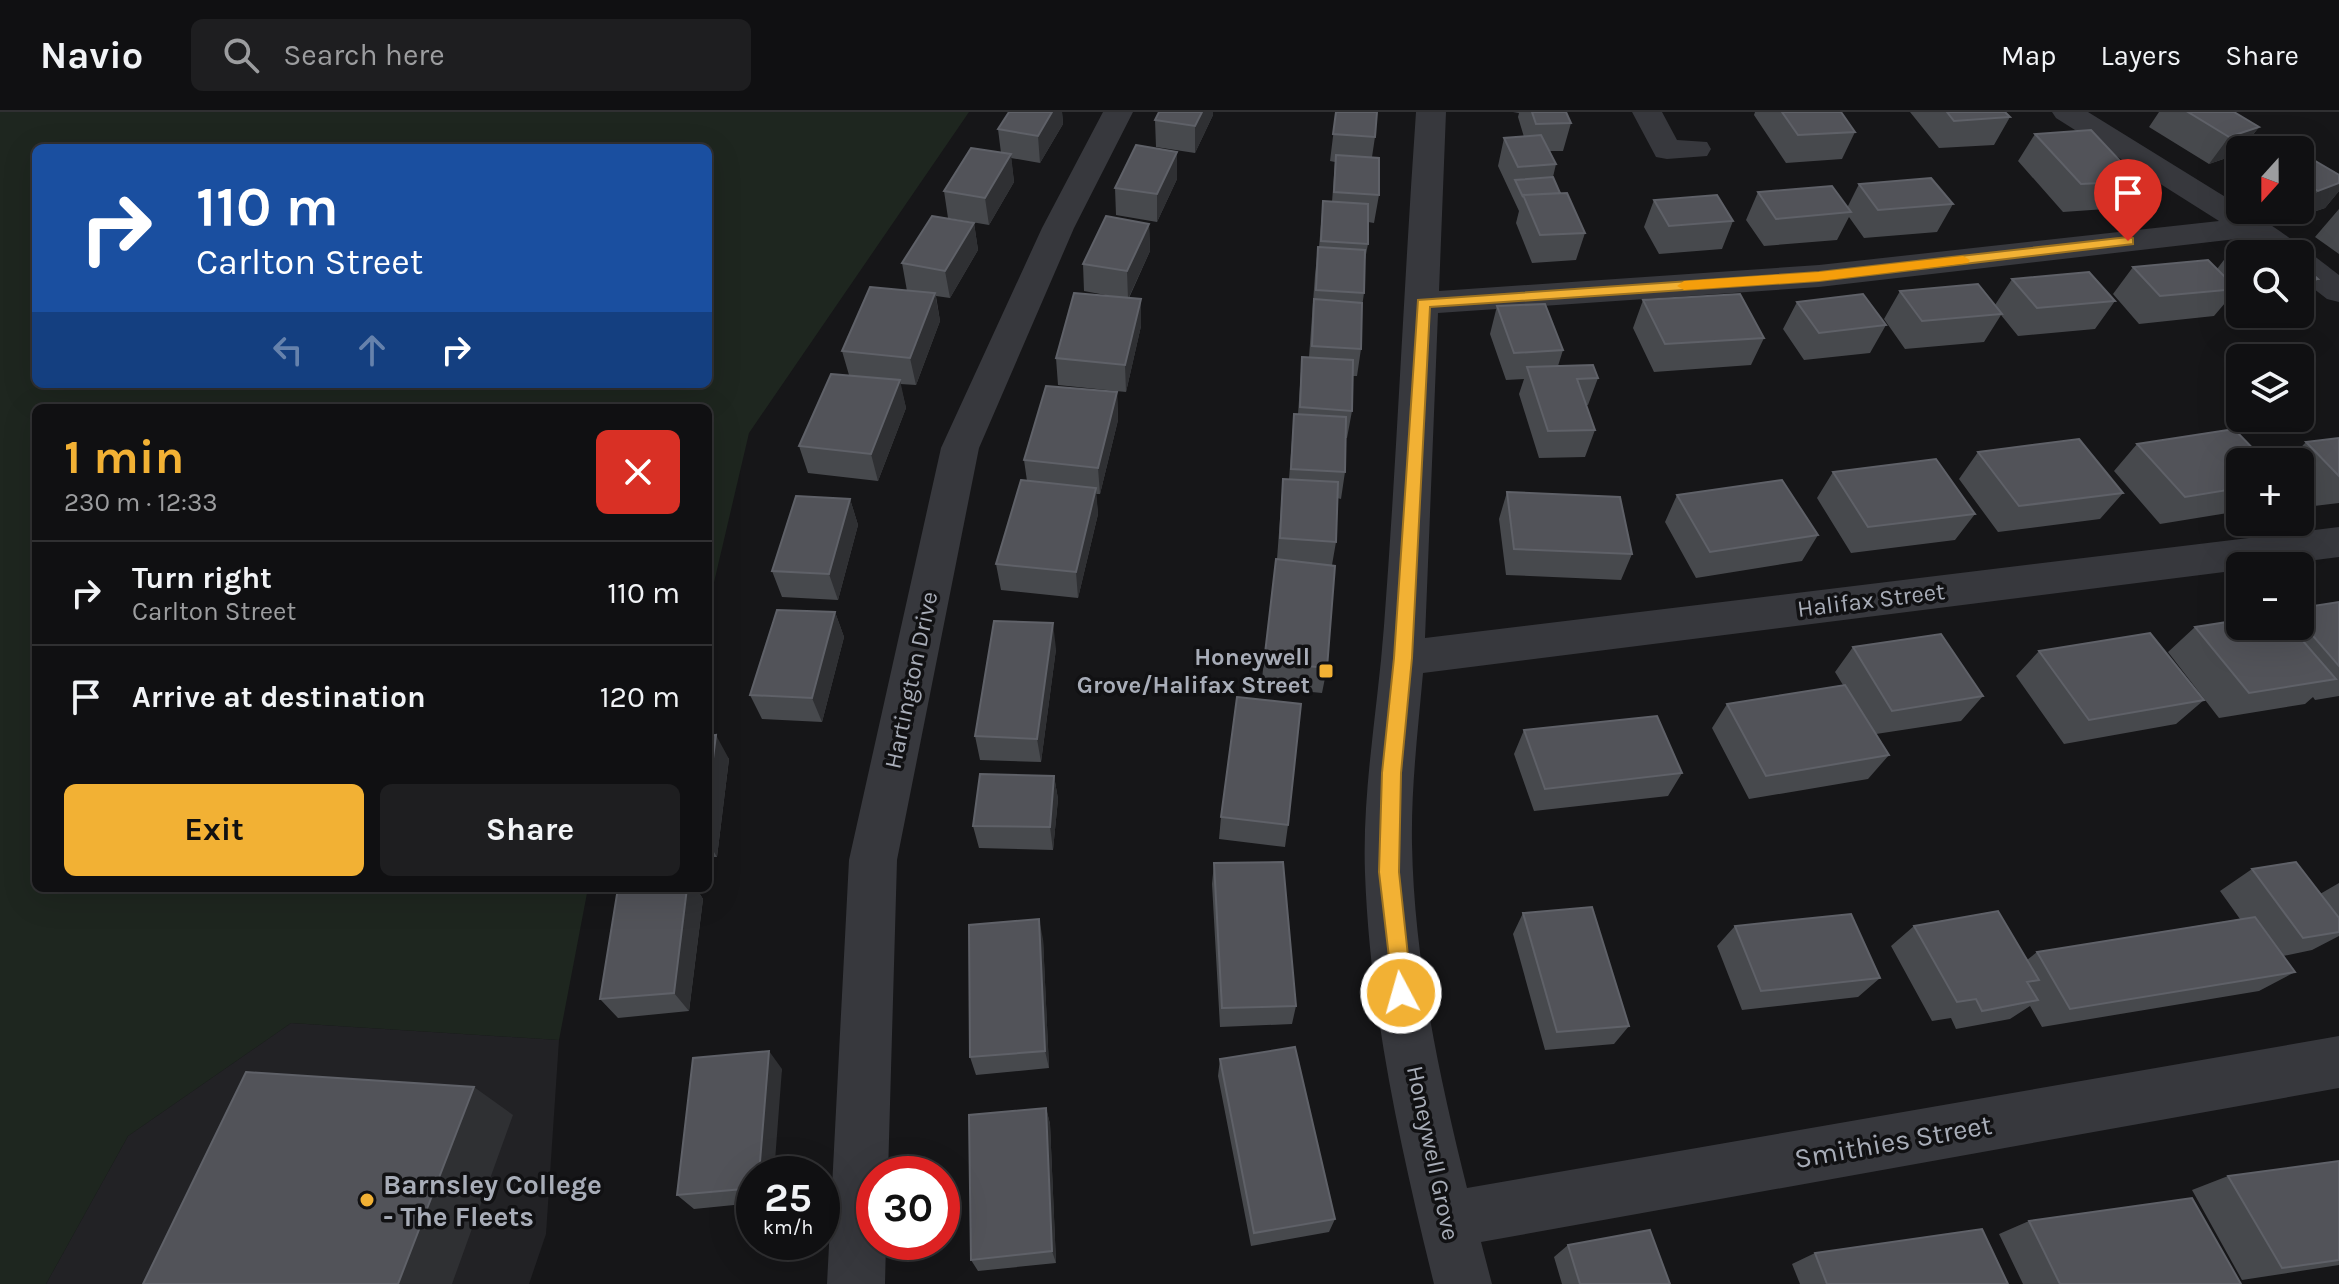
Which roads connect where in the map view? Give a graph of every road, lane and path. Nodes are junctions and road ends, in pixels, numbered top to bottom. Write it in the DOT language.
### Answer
graph roads {
  1 [pos="1118,112"];
  2 [pos="1431,112"];
  3 [pos="1647,112"];
  4 [pos="2067,112"];
  5 [pos="1696,149"];
  6 [pos="2252,227"];
  7 [pos="2270,240"];
  8 [pos="2314,272"];
  9 [pos="2339,291"];
  10 [pos="1423,303"];
  11 [pos="2339,542"];
  12 [pos="1403,658"];
  13 [pos="2339,1062"];
  14 [pos="1446,1220"];
  15 [pos="856,1284"];
  16 [pos="1463,1284"];
  1 -- 15 [label="street, Hartington Drive"];
  2 -- 10 [label="street, Honeywell Grove"];
  3 -- 5 [label="street"];
  4 -- 6 [label="street"];
  6 -- 7 [label="street"];
  6 -- 10 [label="street"];
  8 -- 9 [label="street"];
  10 -- 12 [label="street, Honeywell Grove"];
  11 -- 12 [label="street, Halifax Street"];
  12 -- 14 [label="street, Honeywell Grove"];
  13 -- 14 [label="street, Smithies Street"];
  14 -- 16 [label="street, Honeywell Grove"];
}
